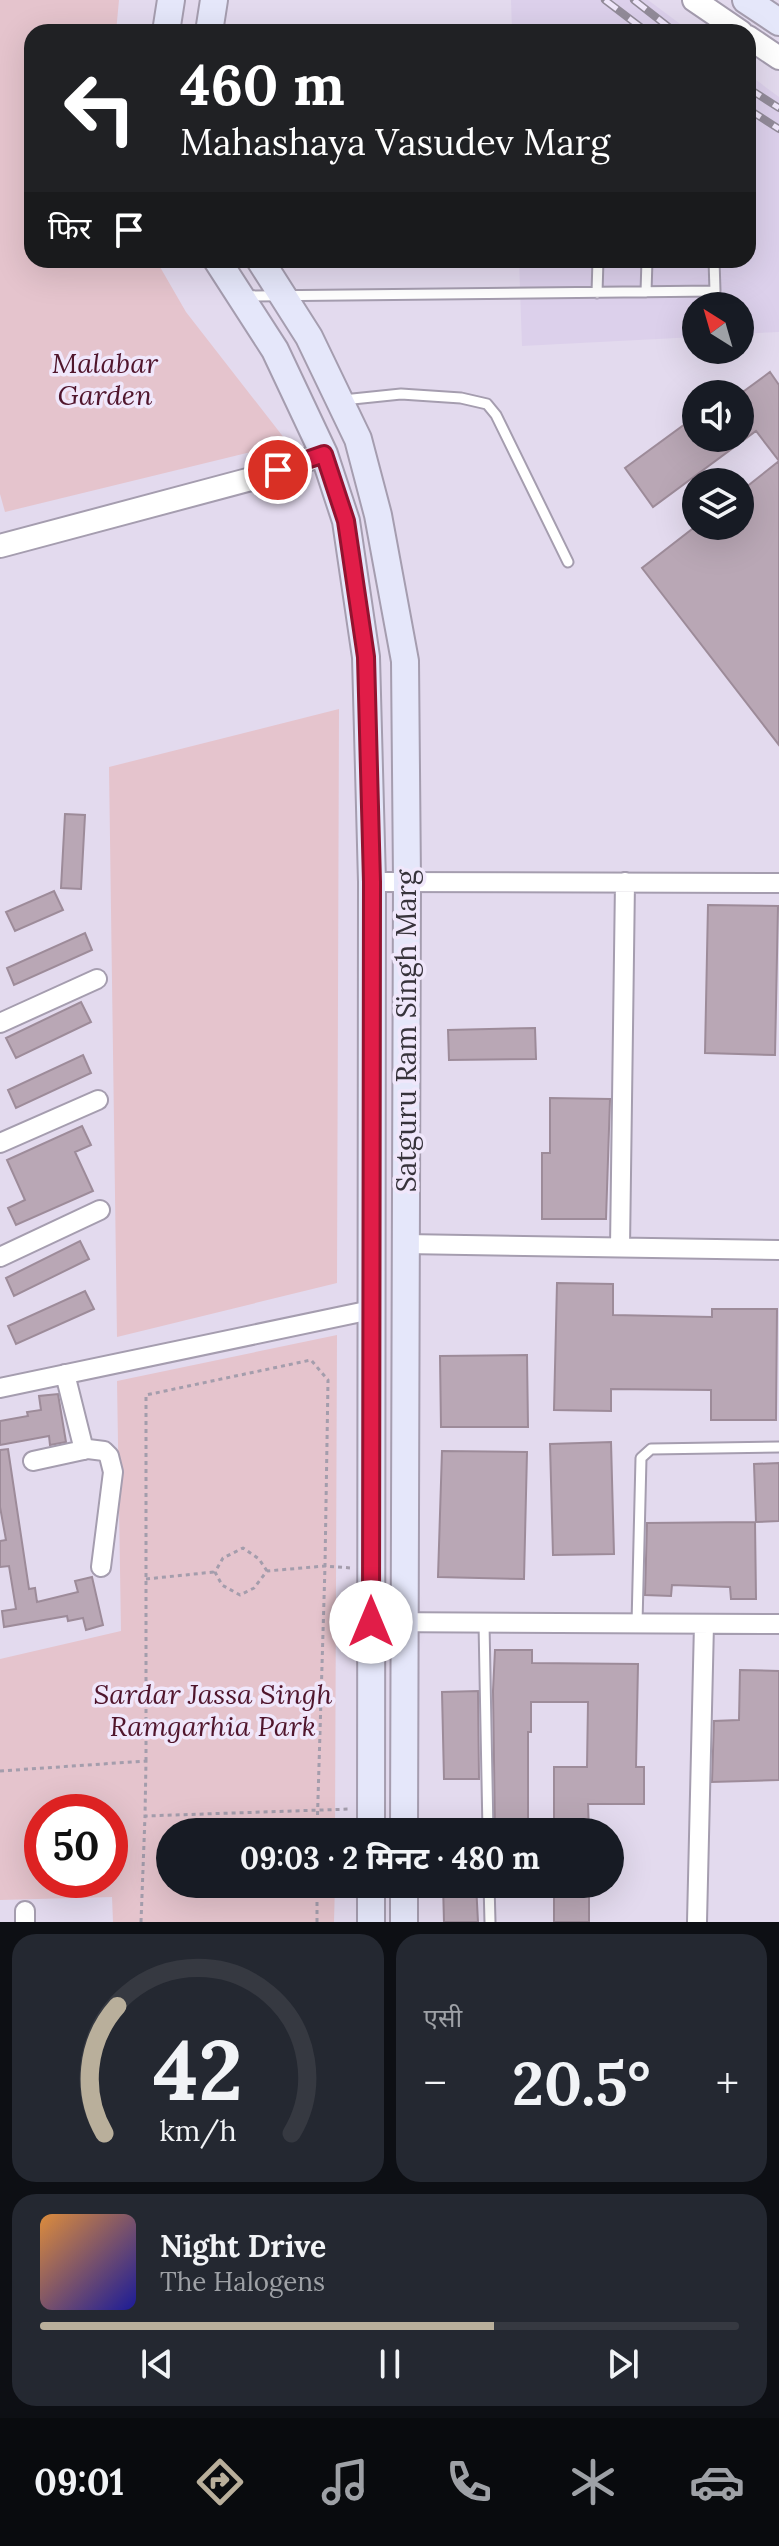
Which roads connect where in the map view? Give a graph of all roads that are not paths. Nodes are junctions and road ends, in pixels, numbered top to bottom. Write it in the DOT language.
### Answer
graph roads {
  1 [pos="171,0"];
  2 [pos="214,0"];
  3 [pos="694,0"];
  4 [pos="746,0"];
  5 [pos="779,22"];
  6 [pos="167,24"];
  7 [pos="210,24"];
  8 [pos="729,24"];
  9 [pos="756,42"];
  10 [pos="779,58"];
  11 [pos="222,268"];
  12 [pos="265,268"];
  13 [pos="598,268"];
  14 [pos="647,268"];
  15 [pos="714,268"];
  16 [pos="646,292"];
  17 [pos="597,293"];
  18 [pos="281,295"];
  19 [pos="240,296"];
  20 [pos="340,401"];
  21 [pos="358,439"];
  22 [pos="324,454"];
  23 [pos="0,546"];
  24 [pos="568,562"];
  25 [pos="407,880"];
  26 [pos="372,882"];
  27 [pos="625,882"];
  28 [pos="779,883"];
  29 [pos="97,979"];
  30 [pos="0,1023"];
  31 [pos="98,1100"];
  32 [pos="0,1143"];
  33 [pos="100,1210"];
  34 [pos="405,1244"];
  35 [pos="620,1247"];
  36 [pos="779,1250"];
  37 [pos="0,1257"];
  38 [pos="371,1310"];
  39 [pos="65,1374"];
  40 [pos="0,1388"];
  41 [pos="779,1447"];
  42 [pos="84,1450"];
  43 [pos="33,1461"];
  44 [pos="101,1567"];
  45 [pos="371,1622"];
  46 [pos="404,1623"];
  47 [pos="484,1623"];
  48 [pos="637,1624"];
  49 [pos="704,1624"];
  50 [pos="779,1624"];
  51 [pos="371,1818"];
  52 [pos="404,1818"];
  53 [pos="488,1818"];
  54 [pos="371,1898"];
  55 [pos="404,1898"];
  56 [pos="489,1898"];
  57 [pos="371,1922"];
  58 [pos="404,1922"];
  59 [pos="490,1922"];
  60 [pos="697,1922"];
  1 -- 6 [label="main road"];
  2 -- 7 [label="main road"];
  3 -- 8 [label="street"];
  4 -- 5 [label="main road"];
  9 -- 10 [label="street"];
  11 -- 19 [label="main road, Satguru Ram Singh Marg"];
  12 -- 18 [label="main road, Satguru Ram Singh Marg"];
  13 -- 17 [label="lane"];
  14 -- 16 [label="lane"];
  15 -- 16 [label="lane"];
  16 -- 17 [label="lane"];
  17 -- 18 [label="lane"];
  18 -- 19 [label="lane"];
  18 -- 20 [label="main road, Satguru Ram Singh Marg"];
  19 -- 22 [label="main road, Satguru Ram Singh Marg"];
  20 -- 21 [label="main road, Satguru Ram Singh Marg"];
  20 -- 24 [label="lane"];
  21 -- 22 [label="main road"];
  21 -- 25 [label="main road, Satguru Ram Singh Marg"];
  22 -- 23 [label="street"];
  22 -- 26 [label="main road, Satguru Ram Singh Marg"];
  25 -- 26 [label="street"];
  25 -- 27 [label="street"];
  25 -- 34 [label="main road, Satguru Ram Singh Marg"];
  26 -- 38 [label="main road, Satguru Ram Singh Marg"];
  27 -- 28 [label="street"];
  27 -- 35 [label="street"];
  29 -- 30 [label="street"];
  31 -- 32 [label="street"];
  33 -- 37 [label="street"];
  34 -- 35 [label="street"];
  34 -- 46 [label="main road, Satguru Ram Singh Marg"];
  35 -- 36 [label="street"];
  38 -- 39 [label="street"];
  38 -- 45 [label="main road, Satguru Ram Singh Marg"];
  39 -- 40 [label="street"];
  39 -- 42 [label="street"];
  41 -- 48 [label="lane"];
  42 -- 43 [label="street"];
  42 -- 44 [label="street"];
  45 -- 46 [label="street"];
  45 -- 51 [label="main road, Satguru Ram Singh Marg"];
  46 -- 47 [label="street"];
  46 -- 52 [label="main road, Satguru Ram Singh Marg"];
  47 -- 48 [label="street"];
  47 -- 53 [label="lane"];
  48 -- 49 [label="street"];
  49 -- 50 [label="street"];
  49 -- 60 [label="street"];
  54 -- 57 [label="main road"];
  55 -- 58 [label="main road"];
  56 -- 59 [label="lane"];
}
